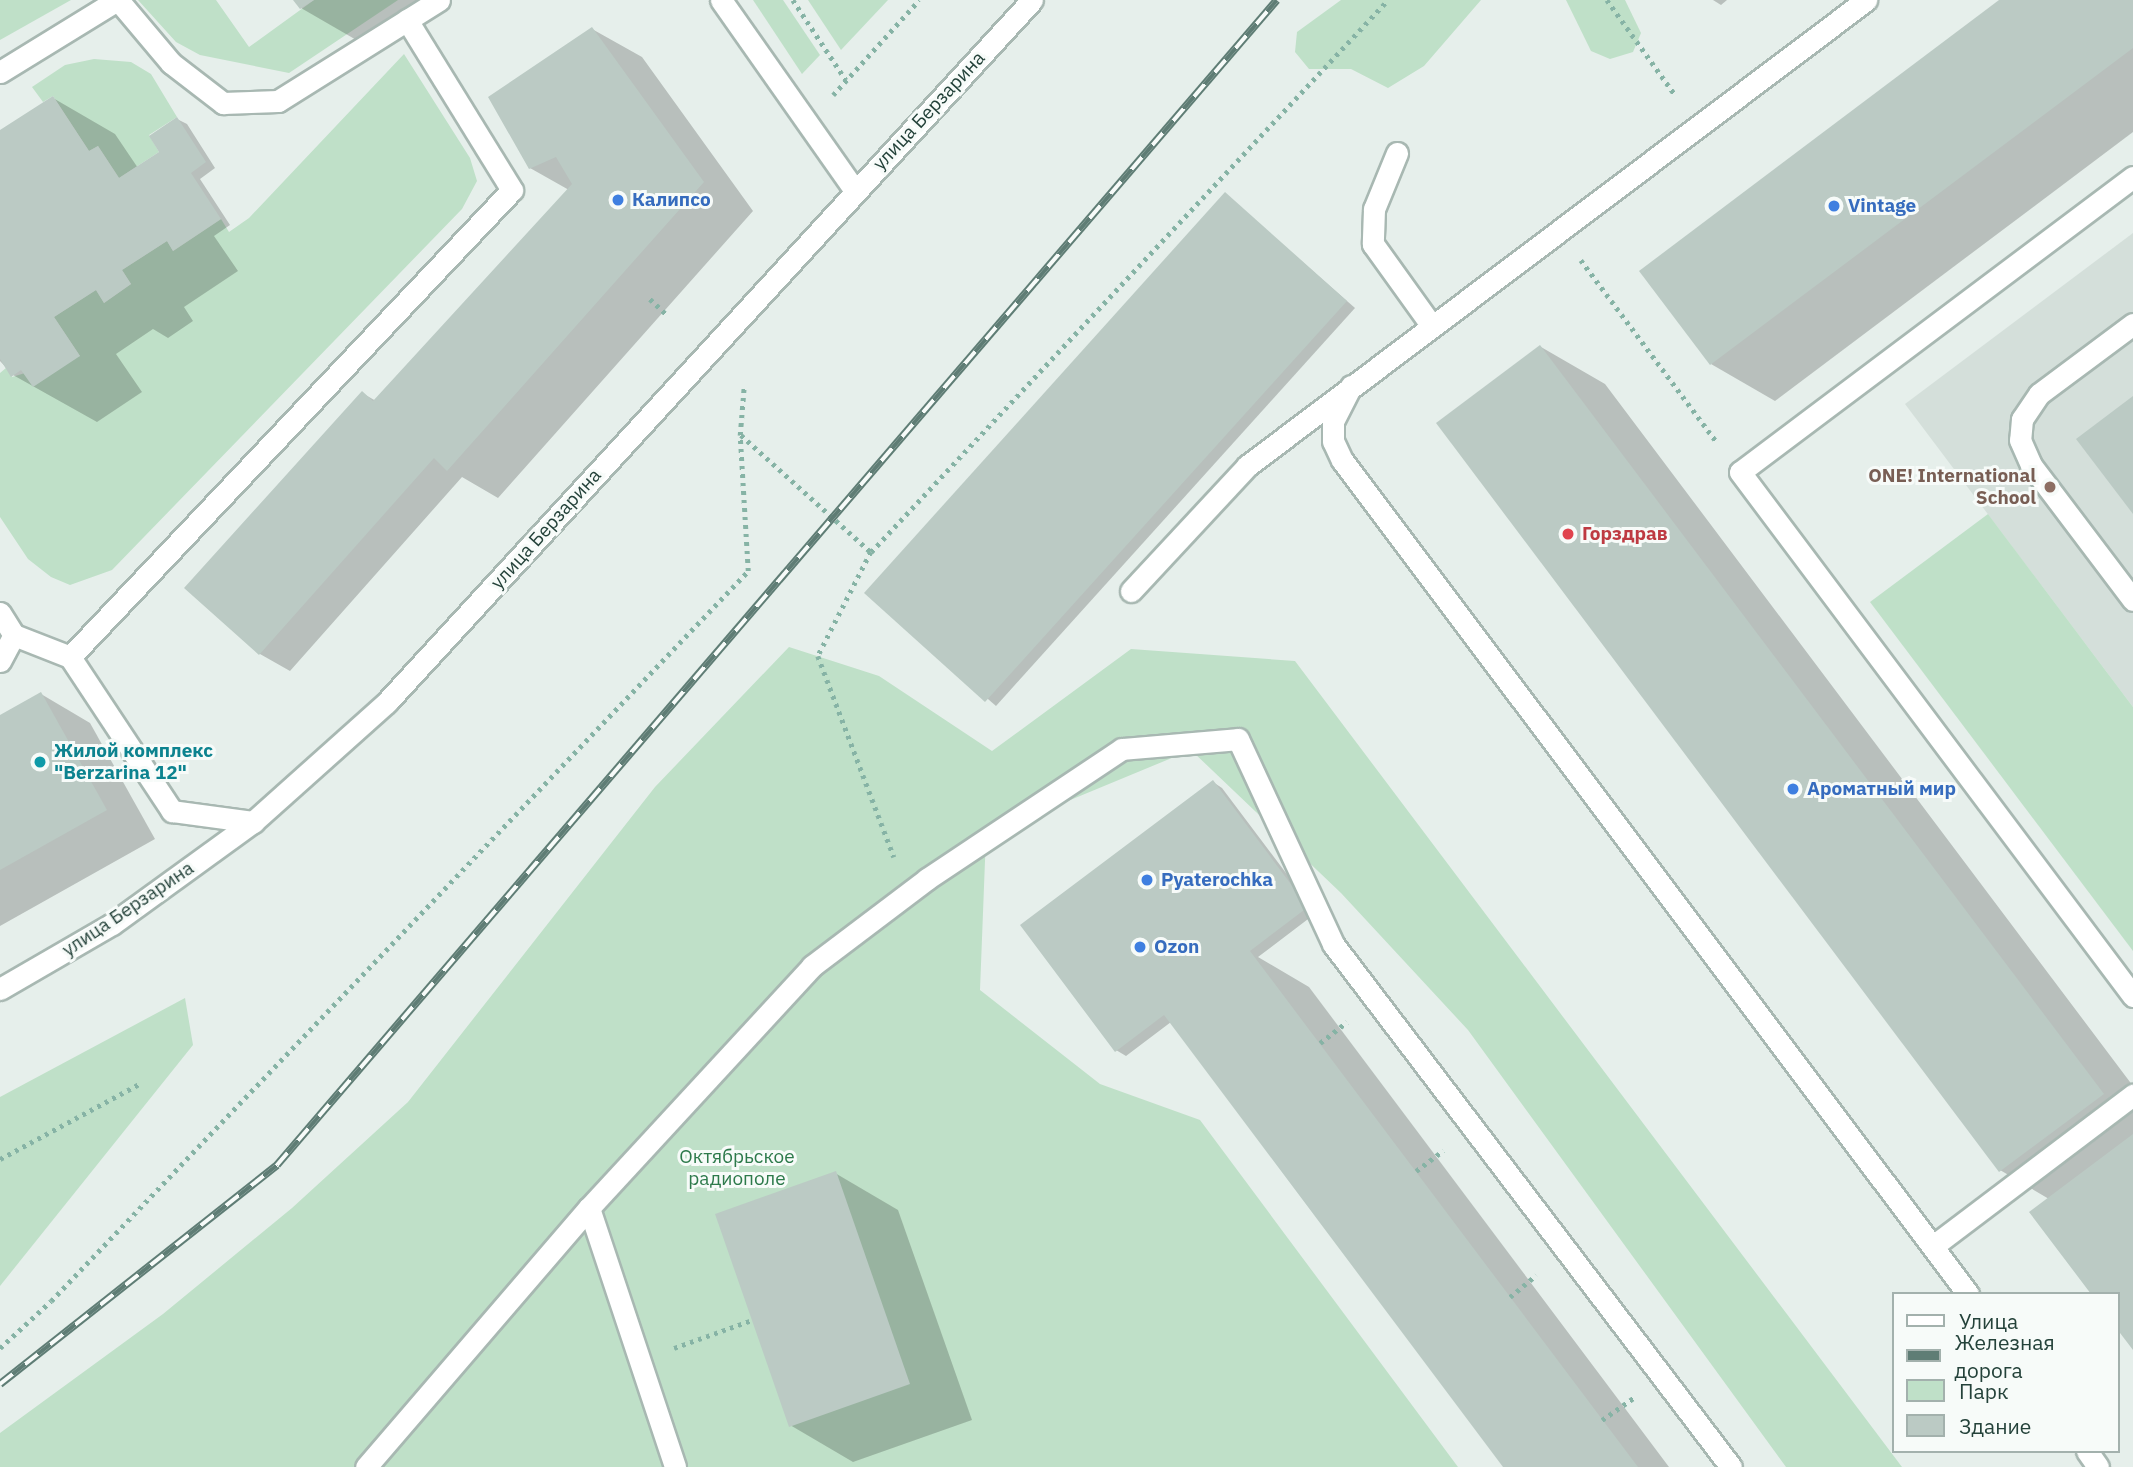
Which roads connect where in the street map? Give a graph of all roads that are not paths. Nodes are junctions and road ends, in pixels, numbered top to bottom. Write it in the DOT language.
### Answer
graph roads {
  1 [pos="118,0"];
  2 [pos="439,0"];
  3 [pos="721,0"];
  4 [pos="1032,0"];
  5 [pos="1866,0"];
  6 [pos="407,20"];
  7 [pos="0,72"];
  8 [pos="1397,153"];
  9 [pos="2133,177"];
  10 [pos="855,191"];
  11 [pos="2133,324"];
  12 [pos="1432,326"];
  13 [pos="1352,386"];
  14 [pos="1131,591"];
  15 [pos="2133,600"];
  16 [pos="0,613"];
  17 [pos="14,635"];
  18 [pos="69,657"];
  19 [pos="0,661"];
  20 [pos="253,822"];
  21 [pos="0,989"];
  22 [pos="2133,996"];
  23 [pos="2133,1095"];
  24 [pos="589,1208"];
  25 [pos="1933,1246"];
  26 [pos="1967,1292"];
  27 [pos="366,1467"];
  28 [pos="675,1467"];
  29 [pos="1731,1467"];
  1 -- 6 [label="street"];
  1 -- 7 [label="street"];
  2 -- 6 [label="street"];
  3 -- 10 [label="street"];
  4 -- 10 [label="street, улица Берзарина"];
  5 -- 12 [label="street"];
  6 -- 18 [label="street"];
  8 -- 12 [label="street"];
  9 -- 22 [label="street"];
  10 -- 20 [label="street, улица Берзарина"];
  11 -- 15 [label="street"];
  12 -- 13 [label="street"];
  13 -- 14 [label="street"];
  13 -- 25 [label="street"];
  16 -- 17 [label="street"];
  17 -- 18 [label="street"];
  17 -- 19 [label="street"];
  18 -- 20 [label="street"];
  20 -- 21 [label="street, улица Берзарина"];
  23 -- 25 [label="street"];
  24 -- 27 [label="street"];
  24 -- 28 [label="street"];
  24 -- 29 [label="street"];
  25 -- 26 [label="street"];
}
